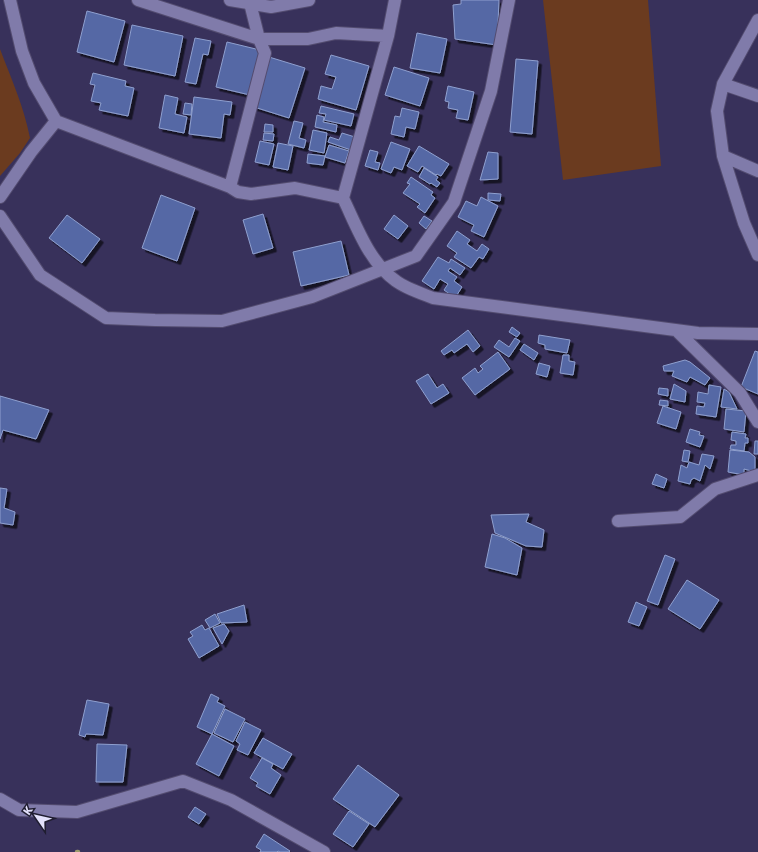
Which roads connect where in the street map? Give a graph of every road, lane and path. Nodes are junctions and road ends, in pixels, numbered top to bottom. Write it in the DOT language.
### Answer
graph roads {
  1 [pos="10,0"];
  2 [pos="138,0"];
  3 [pos="230,0"];
  4 [pos="309,0"];
  5 [pos="395,0"];
  6 [pos="509,0"];
  7 [pos="250,3"];
  8 [pos="758,20"];
  9 [pos="388,36"];
  10 [pos="259,39"];
  11 [pos="723,84"];
  12 [pos="758,96"];
  13 [pos="56,121"];
  14 [pos="723,156"];
  15 [pos="758,171"];
  16 [pos="230,187"];
  17 [pos="0,197"];
  18 [pos="344,198"];
  19 [pos="0,216"];
  20 [pos="758,255"];
  21 [pos="382,269"];
  22 [pos="676,330"];
  23 [pos="758,334"];
  24 [pos="758,422"];
  25 [pos="758,475"];
  26 [pos="618,521"];
  27 [pos="0,799"];
  28 [pos="324,852"];
  1 -- 13 [label="street"];
  2 -- 10 [label="street"];
  3 -- 7 [label="street"];
  4 -- 7 [label="street"];
  5 -- 9 [label="street"];
  6 -- 21 [label="street"];
  7 -- 10 [label="street"];
  8 -- 11 [label="street"];
  9 -- 10 [label="street"];
  9 -- 18 [label="street"];
  10 -- 16 [label="street"];
  11 -- 12 [label="street"];
  11 -- 14 [label="street"];
  13 -- 16 [label="street"];
  13 -- 17 [label="street"];
  14 -- 15 [label="street"];
  14 -- 20 [label="street"];
  16 -- 18 [label="street"];
  18 -- 21 [label="street"];
  19 -- 21 [label="street"];
  21 -- 22 [label="street"];
  22 -- 23 [label="street"];
  22 -- 24 [label="street"];
  25 -- 26 [label="street"];
  27 -- 28 [label="street"];
}
